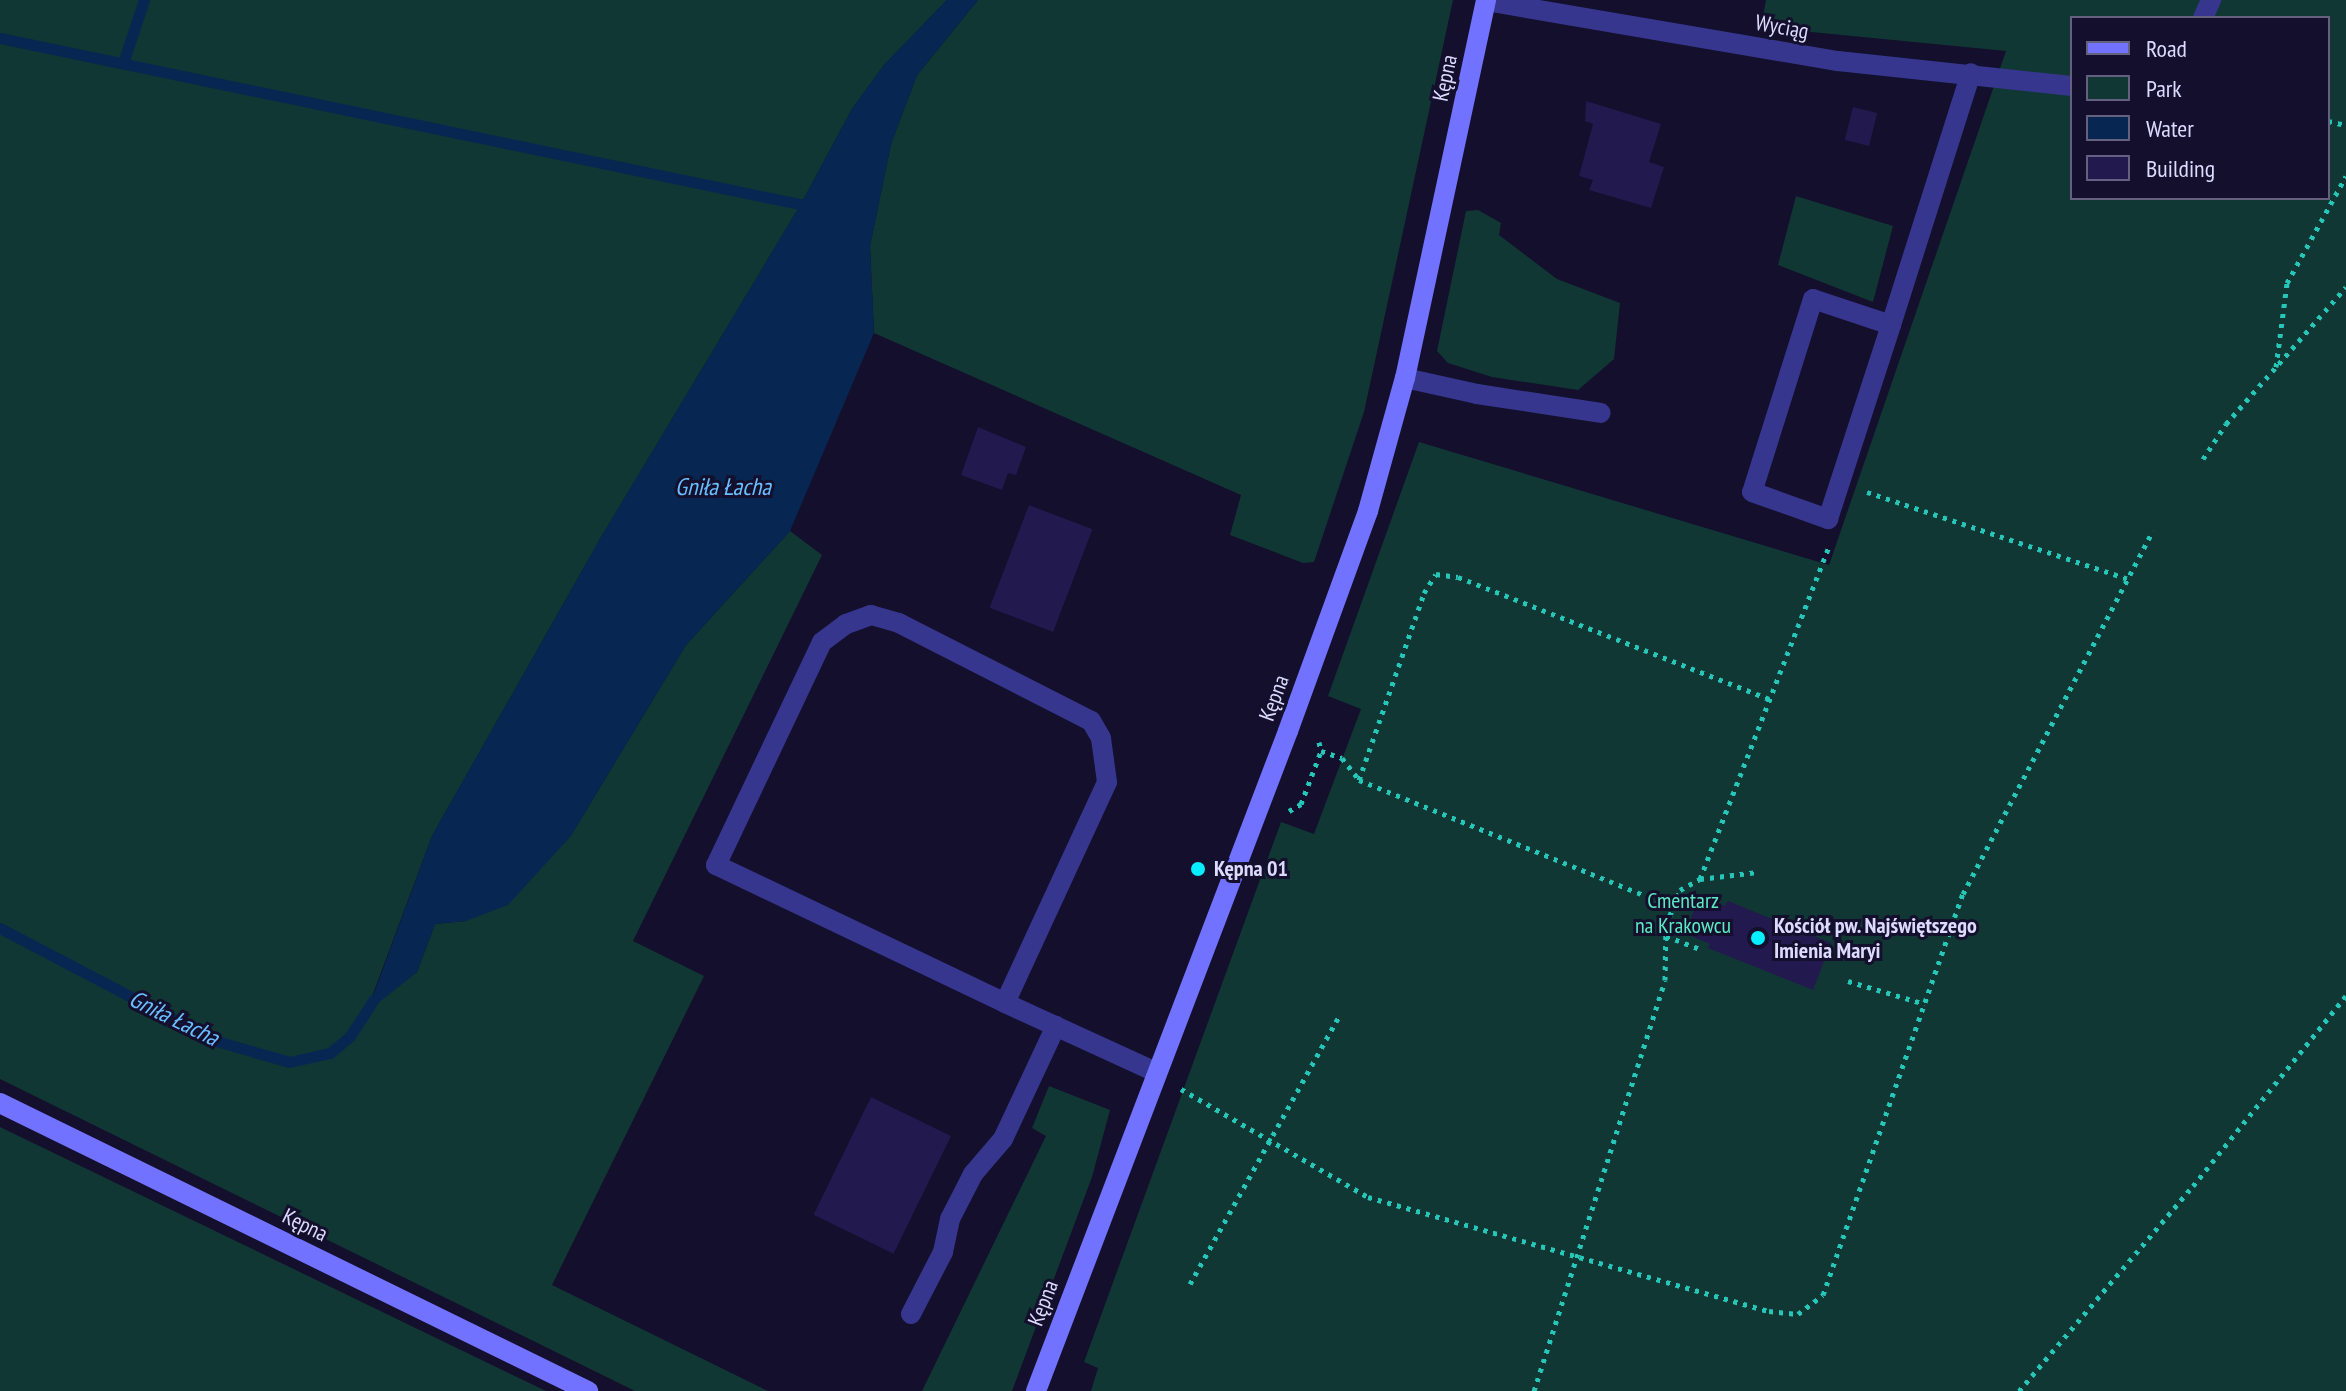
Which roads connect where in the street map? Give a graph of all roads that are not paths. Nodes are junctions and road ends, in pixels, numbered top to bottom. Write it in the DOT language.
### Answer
graph roads {
  1 [pos="1486,1"];
  2 [pos="1971,73"];
  3 [pos="2070,86"];
  4 [pos="1891,325"];
  5 [pos="1405,378"];
  6 [pos="1601,413"];
  7 [pos="1005,1003"];
  8 [pos="1056,1026"];
  9 [pos="1156,1072"];
  10 [pos="0,1103"];
  11 [pos="911,1314"];
  12 [pos="588,1391"];
  13 [pos="1036,1391"];
  1 -- 2 [label="street, Wyciąg"];
  1 -- 5 [label="street, Kępna"];
  2 -- 3 [label="street, Wyciąg"];
  2 -- 4 [label="street"];
  4 -- 4 [label="street"];
  5 -- 6 [label="street"];
  5 -- 9 [label="street, Kępna"];
  7 -- 7 [label="street"];
  7 -- 8 [label="street"];
  8 -- 9 [label="street"];
  8 -- 11 [label="street"];
  9 -- 13 [label="street, Kępna"];
  10 -- 12 [label="street, Kępna"];
}
